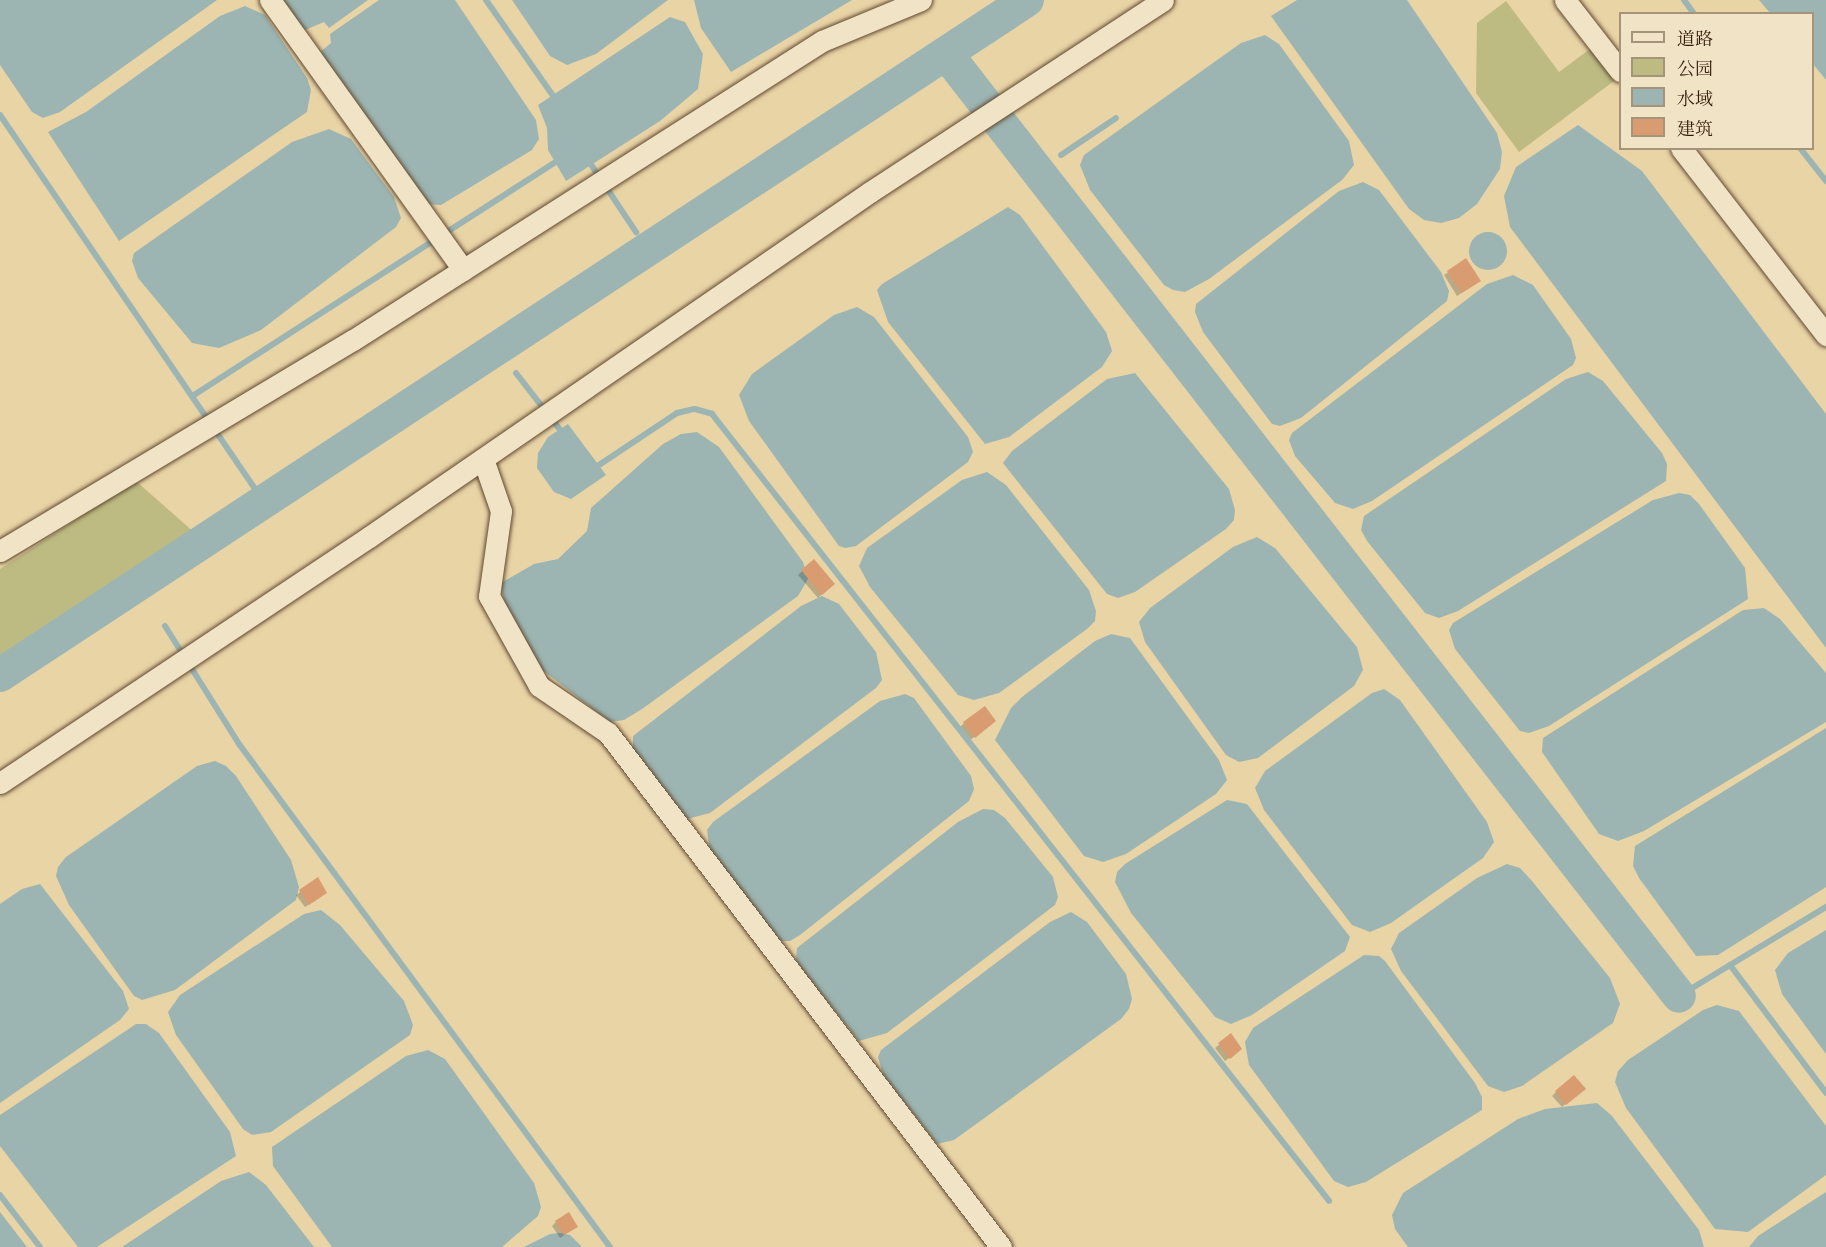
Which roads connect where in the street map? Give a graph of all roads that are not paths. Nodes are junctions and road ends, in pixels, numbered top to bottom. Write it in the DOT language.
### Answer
graph roads {
  1 [pos="270,0"];
  2 [pos="921,0"];
  3 [pos="1163,0"];
  4 [pos="1565,0"];
  5 [pos="1619,70"];
  6 [pos="1683,150"];
  7 [pos="463,270"];
  8 [pos="1826,335"];
  9 [pos="483,459"];
  10 [pos="0,551"];
  11 [pos="0,783"];
  12 [pos="1001,1247"];
  1 -- 7 [label="lane"];
  2 -- 7 [label="lane"];
  3 -- 9 [label="lane"];
  4 -- 5 [label="lane"];
  6 -- 8 [label="lane"];
  7 -- 10 [label="lane"];
  9 -- 11 [label="lane"];
  9 -- 12 [label="lane"];
}
